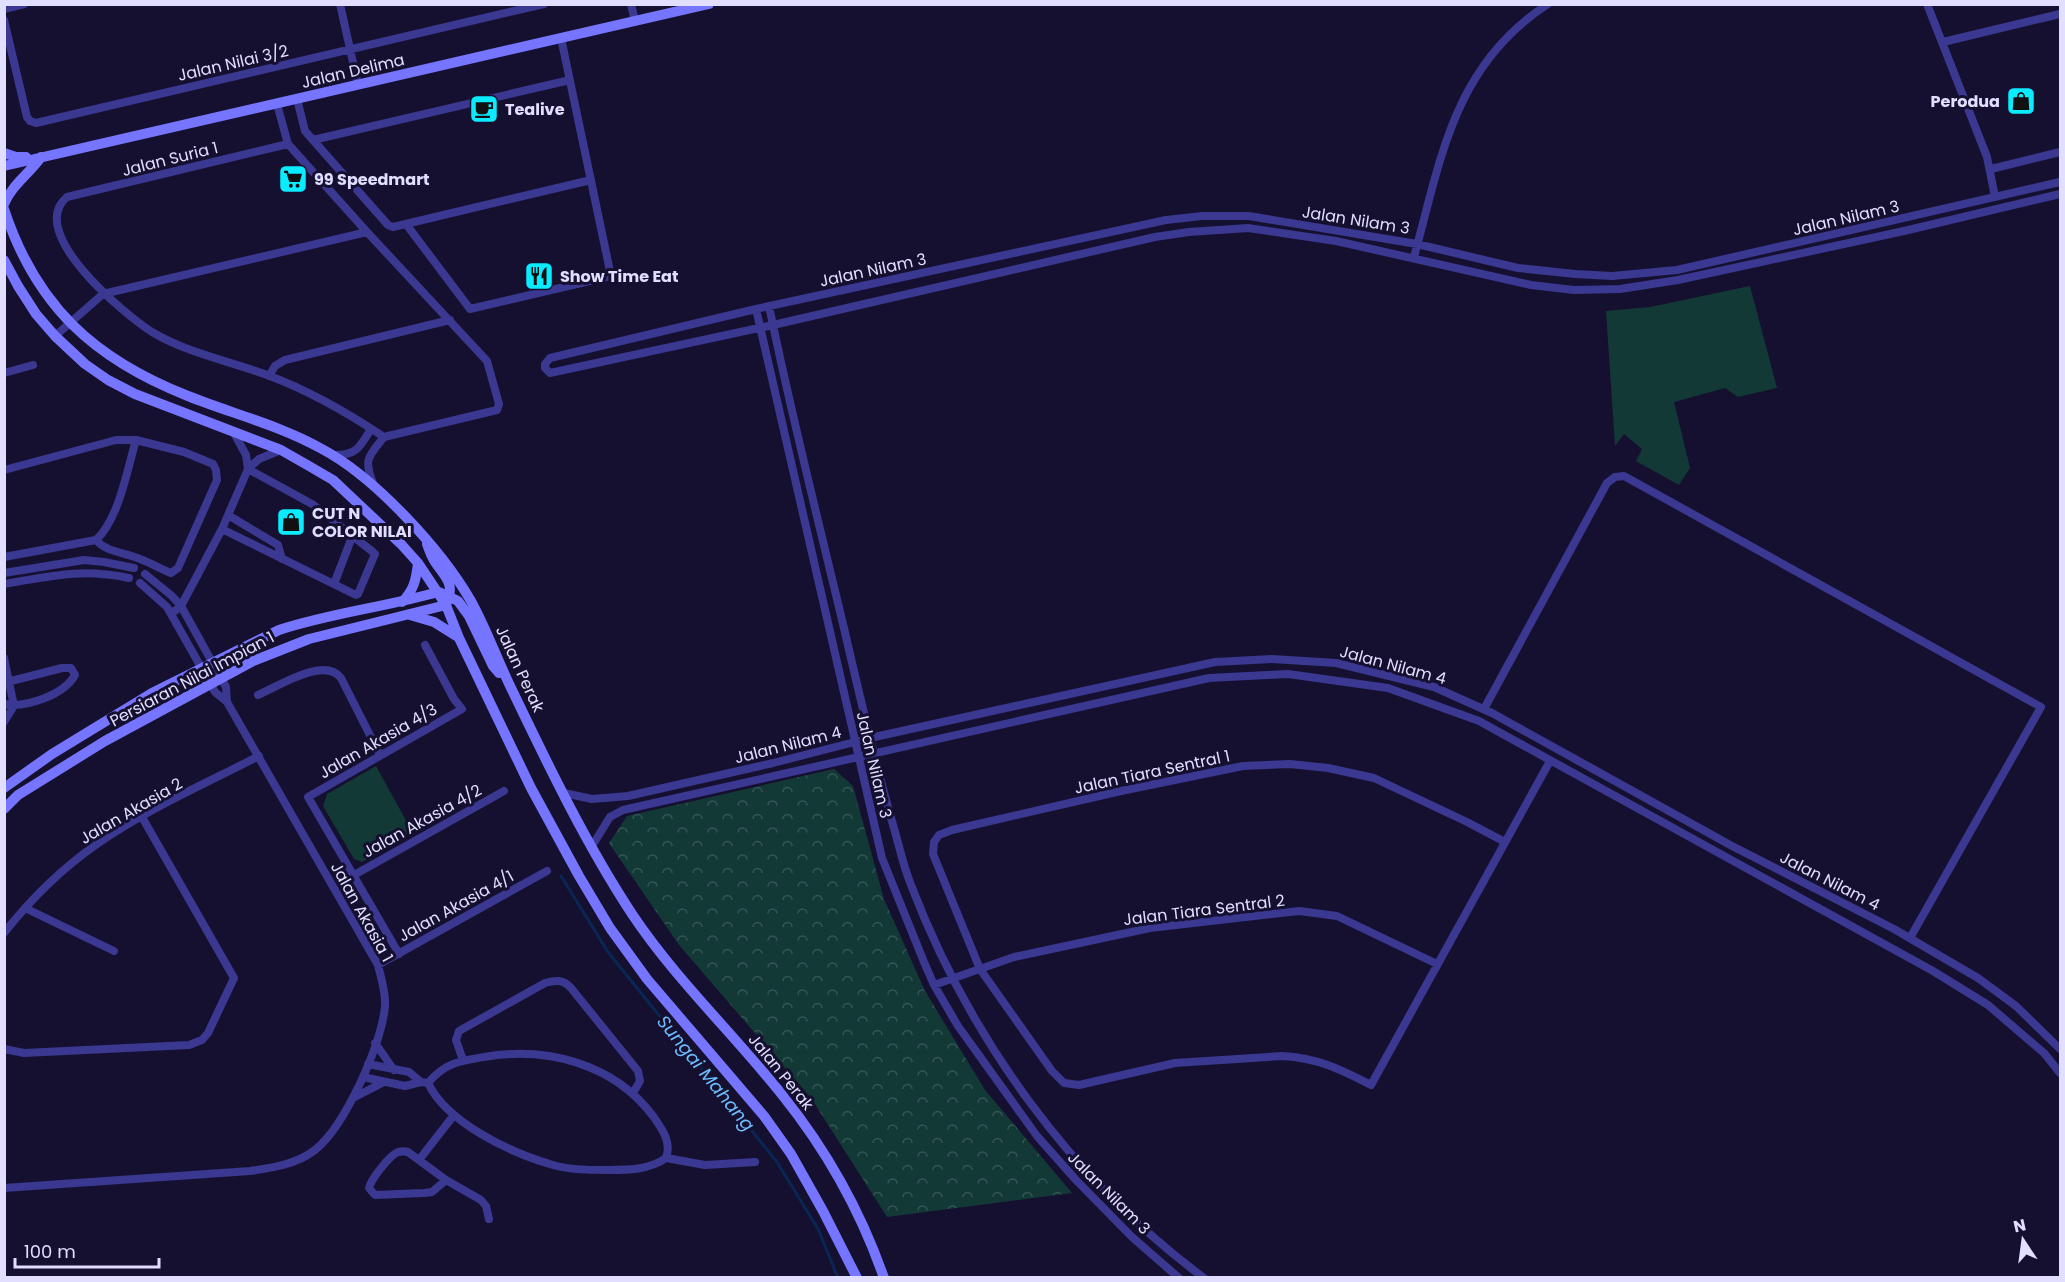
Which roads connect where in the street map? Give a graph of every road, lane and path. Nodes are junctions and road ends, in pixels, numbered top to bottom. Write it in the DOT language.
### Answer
graph roads {
  1 [pos="24,4"];
  2 [pos="340,4"];
  3 [pos="544,4"];
  4 [pos="631,4"];
  5 [pos="709,4"];
  6 [pos="1548,4"];
  7 [pos="1926,4"];
  8 [pos="4,9"];
  9 [pos="2061,14"];
  10 [pos="4,21"];
  11 [pos="635,21"];
  12 [pos="561,38"];
  13 [pos="1943,42"];
  14 [pos="350,50"];
  15 [pos="570,80"];
  16 [pos="358,85"];
  17 [pos="297,99"];
  18 [pos="277,104"];
  19 [pos="313,140"];
  20 [pos="288,144"];
  21 [pos="2061,152"];
  22 [pos="4,153"];
  23 [pos="41,157"];
  24 [pos="4,166"];
  25 [pos="1990,169"];
  26 [pos="591,180"];
  27 [pos="2061,182"];
  28 [pos="2061,194"];
  29 [pos="1995,197"];
  30 [pos="4,204"];
  31 [pos="4,209"];
  32 [pos="406,224"];
  33 [pos="367,232"];
  34 [pos="1417,244"];
  35 [pos="1414,257"];
  36 [pos="4,260"];
  37 [pos="103,294"];
  38 [pos="769,306"];
  39 [pos="756,309"];
  40 [pos="450,320"];
  41 [pos="70,322"];
  42 [pos="773,325"];
  43 [pos="760,328"];
  44 [pos="55,336"];
  45 [pos="33,365"];
  46 [pos="4,373"];
  47 [pos="269,376"];
  48 [pos="371,429"];
  49 [pos="234,433"];
  50 [pos="384,437"];
  51 [pos="136,440"];
  52 [pos="281,450"];
  53 [pos="333,455"];
  54 [pos="248,469"];
  55 [pos="4,470"];
  56 [pos="374,488"];
  57 [pos="228,515"];
  58 [pos="222,529"];
  59 [pos="424,536"];
  60 [pos="352,537"];
  61 [pos="96,540"];
  62 [pos="4,557"];
  63 [pos="282,559"];
  64 [pos="418,563"];
  65 [pos="134,568"];
  66 [pos="4,573"];
  67 [pos="145,574"];
  68 [pos="129,578"];
  69 [pos="4,584"];
  70 [pos="140,584"];
  71 [pos="334,584"];
  72 [pos="438,592"];
  73 [pos="447,601"];
  74 [pos="402,602"];
  75 [pos="181,606"];
  76 [pos="172,614"];
  77 [pos="410,615"];
  78 [pos="459,638"];
  79 [pos="425,645"];
  80 [pos="4,658"];
  81 [pos="207,665"];
  82 [pos="11,681"];
  83 [pos="216,681"];
  84 [pos="511,689"];
  85 [pos="258,695"];
  86 [pos="4,704"];
  87 [pos="14,706"];
  88 [pos="1484,709"];
  89 [pos="4,722"];
  90 [pos="870,738"];
  91 [pos="855,742"];
  92 [pos="873,753"];
  93 [pos="380,755"];
  94 [pos="259,756"];
  95 [pos="859,756"];
  96 [pos="1550,761"];
  97 [pos="4,788"];
  98 [pos="504,791"];
  99 [pos="564,794"];
  100 [pos="4,809"];
  101 [pos="142,817"];
  102 [pos="1505,842"];
  103 [pos="592,846"];
  104 [pos="547,871"];
  105 [pos="354,875"];
  106 [pos="25,908"];
  107 [pos="4,933"];
  108 [pos="1910,938"];
  109 [pos="114,951"];
  110 [pos="399,954"];
  111 [pos="1437,964"];
  112 [pos="378,965"];
  113 [pos="980,969"];
  114 [pos="952,979"];
  115 [pos="934,985"];
  116 [pos="375,1043"];
  117 [pos="4,1049"];
  118 [pos="2061,1049"];
  119 [pos="463,1060"];
  120 [pos="368,1064"];
  121 [pos="394,1070"];
  122 [pos="2061,1073"];
  123 [pos="363,1077"];
  124 [pos="384,1082"];
  125 [pos="424,1082"];
  126 [pos="633,1094"];
  127 [pos="352,1099"];
  128 [pos="454,1115"];
  129 [pos="666,1158"];
  130 [pos="419,1160"];
  131 [pos="755,1162"];
  132 [pos="446,1180"];
  133 [pos="4,1188"];
  134 [pos="489,1219"];
  135 [pos="857,1278"];
  136 [pos="884,1278"];
  137 [pos="1179,1278"];
  138 [pos="1204,1278"];
  1 -- 8 [label="street"];
  2 -- 14 [label="street"];
  3 -- 14 [label="street, Jalan Nilai 3/2"];
  4 -- 11 [label="street"];
  5 -- 11 [label="main road, Jalan Delima"];
  6 -- 34 [label="street"];
  7 -- 13 [label="street"];
  9 -- 13 [label="street"];
  10 -- 14 [label="street, Jalan Nilai 3/2"];
  11 -- 12 [label="main road, Jalan Delima"];
  12 -- 15 [label="street"];
  12 -- 16 [label="main road, Jalan Delima"];
  13 -- 25 [label="street"];
  14 -- 16 [label="street"];
  15 -- 19 [label="street"];
  15 -- 26 [label="street"];
  16 -- 17 [label="main road, Jalan Delima"];
  17 -- 18 [label="main road, Jalan Delima"];
  17 -- 19 [label="street"];
  18 -- 20 [label="street"];
  18 -- 23 [label="main road, Jalan Delima"];
  19 -- 32 [label="street"];
  20 -- 33 [label="street"];
  20 -- 37 [label="street, Jalan Suria 1"];
  21 -- 25 [label="street"];
  22 -- 23 [label="main road"];
  23 -- 24 [label="main road, Jalan Delima"];
  23 -- 30 [label="main road"];
  25 -- 29 [label="street"];
  26 -- 32 [label="street"];
  26 -- 32 [label="street"];
  27 -- 29 [label="street, Jalan Nilam 3"];
  28 -- 35 [label="street, Jalan Nilam 3"];
  29 -- 34 [label="street, Jalan Nilam 3"];
  31 -- 41 [label="main road, Jalan Perak"];
  33 -- 37 [label="street"];
  33 -- 40 [label="street"];
  34 -- 35 [label="street"];
  34 -- 38 [label="street, Jalan Nilam 3"];
  35 -- 42 [label="street, Jalan Nilam 3"];
  36 -- 44 [label="main road"];
  37 -- 41 [label="street"];
  37 -- 47 [label="street"];
  38 -- 39 [label="street, Jalan Nilam 3"];
  38 -- 42 [label="street"];
  39 -- 43 [label="street, Jalan Nilam 3"];
  39 -- 43 [label="street"];
  40 -- 47 [label="street"];
  40 -- 50 [label="street"];
  41 -- 44 [label="street"];
  41 -- 53 [label="main road, Jalan Perak"];
  42 -- 43 [label="street"];
  42 -- 90 [label="street, Jalan Nilam 3"];
  43 -- 91 [label="street, Jalan Nilam 3"];
  44 -- 49 [label="main road"];
  45 -- 46 [label="street"];
  47 -- 48 [label="street"];
  48 -- 50 [label="street"];
  48 -- 53 [label="street"];
  49 -- 52 [label="main road"];
  49 -- 54 [label="street"];
  50 -- 56 [label="street"];
  51 -- 55 [label="street"];
  51 -- 61 [label="street"];
  51 -- 61 [label="street"];
  52 -- 54 [label="street"];
  52 -- 64 [label="main road"];
  53 -- 56 [label="main road, Jalan Perak"];
  54 -- 57 [label="street"];
  54 -- 60 [label="street"];
  56 -- 59 [label="main road, Jalan Perak"];
  57 -- 58 [label="street"];
  57 -- 63 [label="street"];
  58 -- 63 [label="street"];
  58 -- 75 [label="street"];
  59 -- 73 [label="main road"];
  59 -- 84 [label="main road, Jalan Perak"];
  60 -- 71 [label="street"];
  60 -- 71 [label="street"];
  61 -- 62 [label="street"];
  63 -- 71 [label="street"];
  64 -- 72 [label="main road"];
  64 -- 74 [label="main road"];
  65 -- 66 [label="street"];
  67 -- 75 [label="street"];
  68 -- 69 [label="street"];
  70 -- 76 [label="street"];
  72 -- 73 [label="main road"];
  72 -- 74 [label="main road, Persiaran Nilai Impian 1"];
  73 -- 77 [label="main road, Persiaran Nilai Impian 1"];
  73 -- 78 [label="main road"];
  73 -- 84 [label="main road"];
  74 -- 81 [label="main road, Persiaran Nilai Impian 1"];
  75 -- 76 [label="street"];
  75 -- 81 [label="street"];
  76 -- 81 [label="street"];
  77 -- 78 [label="main road"];
  77 -- 83 [label="main road, Persiaran Nilai Impian 1"];
  78 -- 135 [label="main road"];
  79 -- 93 [label="street, Jalan Akasia 4/3"];
  80 -- 82 [label="street"];
  81 -- 83 [label="street, Jalan Akasia 1"];
  81 -- 97 [label="main road, Persiaran Nilai Impian 1"];
  82 -- 87 [label="street"];
  82 -- 87 [label="street"];
  83 -- 94 [label="street, Jalan Akasia 1"];
  83 -- 100 [label="main road, Persiaran Nilai Impian 1"];
  84 -- 99 [label="main road, Jalan Perak"];
  85 -- 93 [label="street"];
  86 -- 87 [label="street"];
  87 -- 89 [label="street"];
  88 -- 90 [label="street, Jalan Nilam 4"];
  88 -- 108 [label="street, Jalan Nilam 4"];
  88 -- 108 [label="street"];
  90 -- 91 [label="street, Jalan Nilam 4"];
  90 -- 92 [label="street, Jalan Nilam 3"];
  91 -- 95 [label="street, Jalan Nilam 3"];
  91 -- 99 [label="street, Jalan Nilam 4"];
  92 -- 95 [label="street, Jalan Nilam 4"];
  92 -- 96 [label="street, Jalan Nilam 4"];
  92 -- 114 [label="street, Jalan Nilam 3"];
  93 -- 105 [label="street, Jalan Akasia 4/3"];
  94 -- 101 [label="street, Jalan Akasia 2"];
  94 -- 112 [label="street, Jalan Akasia 1"];
  95 -- 103 [label="street, Jalan Nilam 4"];
  95 -- 115 [label="street, Jalan Nilam 3"];
  96 -- 102 [label="street"];
  96 -- 122 [label="street, Jalan Nilam 4"];
  98 -- 105 [label="street, Jalan Akasia 4/2"];
  99 -- 103 [label="main road, Jalan Perak"];
  101 -- 106 [label="street, Jalan Akasia 2"];
  101 -- 117 [label="street"];
  102 -- 111 [label="street"];
  102 -- 113 [label="street, Jalan Tiara Sentral 1"];
  103 -- 136 [label="main road, Jalan Perak"];
  104 -- 110 [label="street, Jalan Akasia 4/1"];
  105 -- 110 [label="street"];
  106 -- 107 [label="street, Jalan Akasia 2"];
  106 -- 109 [label="street"];
  108 -- 118 [label="street, Jalan Nilam 4"];
  110 -- 112 [label="street, Jalan Akasia 4/1"];
  111 -- 113 [label="street, Jalan Tiara Sentral 2"];
  111 -- 113 [label="street, Jalan Tiara Sentral 1"];
  112 -- 116 [label="street, Jalan Akasia 1"];
  113 -- 114 [label="street, Jalan Tiara Sentral 2"];
  114 -- 115 [label="street, Jalan Tiara Sentral 2"];
  114 -- 138 [label="street, Jalan Nilam 3"];
  115 -- 137 [label="street, Jalan Nilam 3"];
  116 -- 120 [label="street, Jalan Akasia 1"];
  116 -- 121 [label="street"];
  119 -- 125 [label="street"];
  119 -- 126 [label="street"];
  119 -- 126 [label="street"];
  120 -- 121 [label="street"];
  120 -- 123 [label="street, Jalan Akasia 1"];
  121 -- 125 [label="street"];
  123 -- 124 [label="street"];
  123 -- 127 [label="street, Jalan Akasia 1"];
  124 -- 125 [label="street"];
  124 -- 127 [label="street"];
  125 -- 128 [label="street"];
  126 -- 129 [label="street"];
  127 -- 133 [label="street, Jalan Akasia 1"];
  128 -- 129 [label="street"];
  128 -- 130 [label="street"];
  129 -- 131 [label="street"];
  130 -- 132 [label="street"];
  130 -- 132 [label="street"];
  132 -- 134 [label="street"];
}
